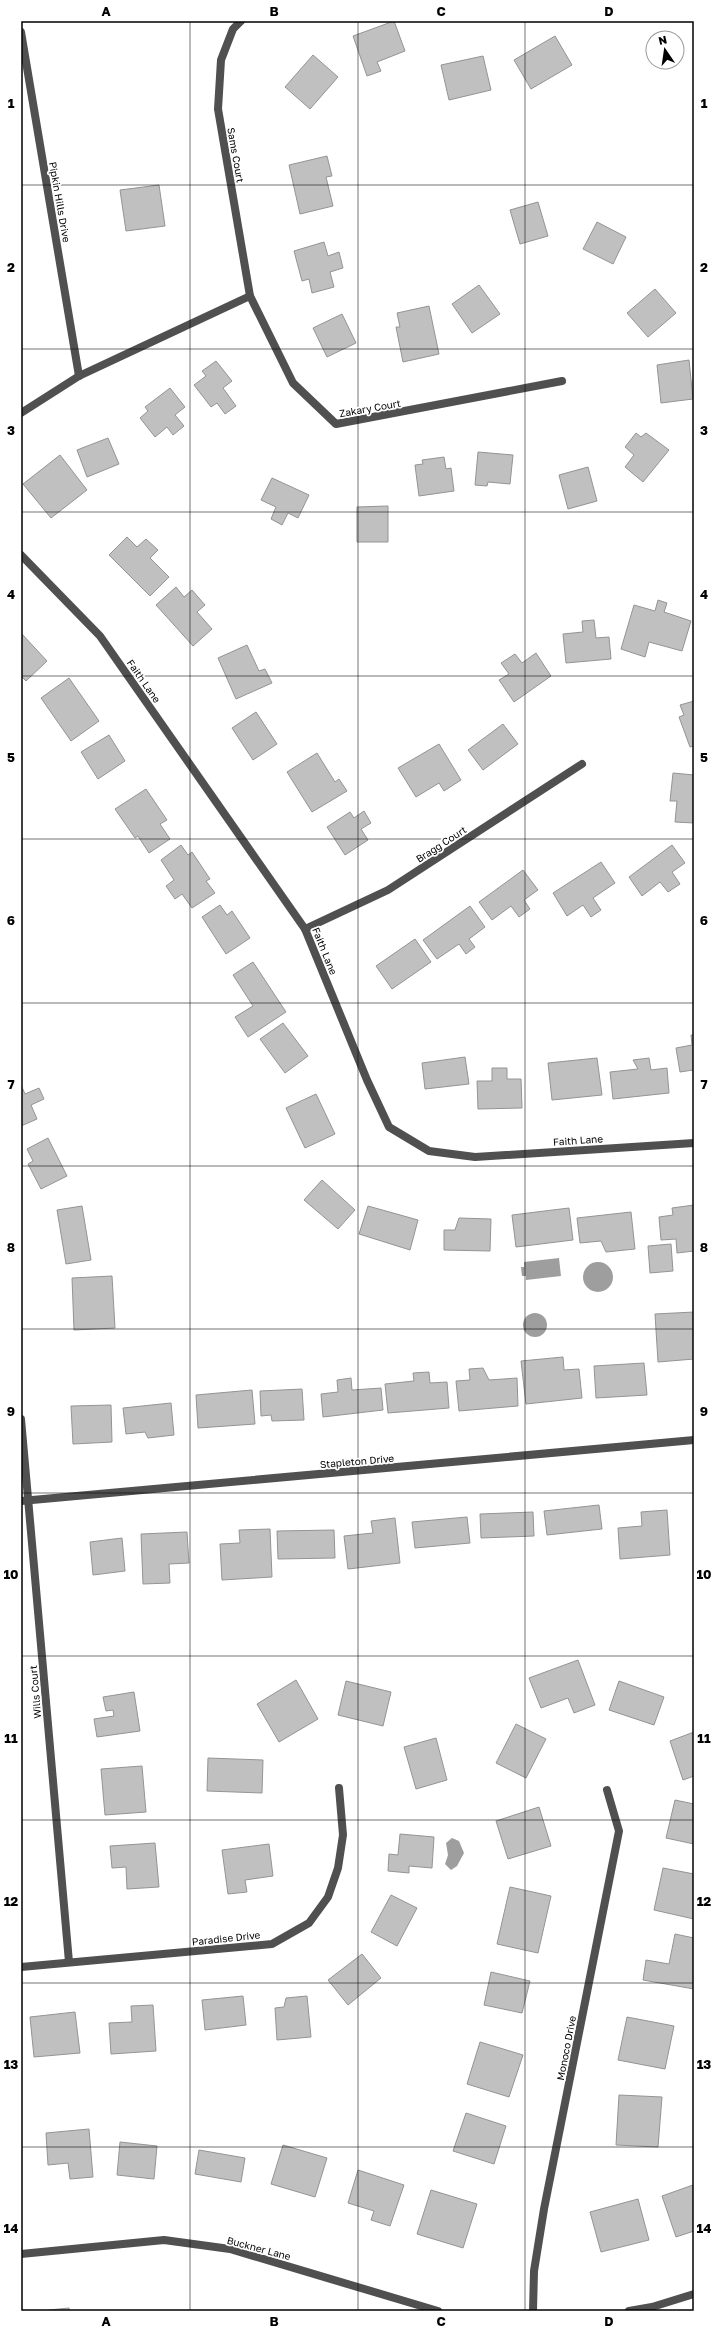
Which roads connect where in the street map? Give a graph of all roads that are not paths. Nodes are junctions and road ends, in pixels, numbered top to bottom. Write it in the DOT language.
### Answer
graph roads {
  1 [pos="241,21"];
  2 [pos="21,32"];
  3 [pos="250,296"];
  4 [pos="79,376"];
  5 [pos="562,381"];
  6 [pos="21,413"];
  7 [pos="21,555"];
  8 [pos="582,764"];
  9 [pos="305,929"];
  10 [pos="694,1143"];
  11 [pos="21,1419"];
  12 [pos="694,1440"];
  13 [pos="24,1501"];
  14 [pos="339,1788"];
  15 [pos="608,1790"];
  16 [pos="69,1962"];
  17 [pos="21,1967"];
  18 [pos="21,2254"];
  19 [pos="694,2294"];
  20 [pos="438,2311"];
  21 [pos="533,2311"];
  22 [pos="629,2311"];
  1 -- 3 [label="street, Sams Court"];
  2 -- 4 [label="street, Pipkin Hills Drive"];
  3 -- 4 [label="street"];
  3 -- 5 [label="street, Zakary Court"];
  4 -- 6 [label="street"];
  7 -- 9 [label="street, Faith Lane"];
  8 -- 9 [label="street, Bragg Court"];
  9 -- 10 [label="street, Faith Lane"];
  11 -- 13 [label="street, Wills Court"];
  12 -- 13 [label="street, Stapleton Drive"];
  13 -- 16 [label="street, Wills Court"];
  14 -- 16 [label="street, Paradise Drive"];
  15 -- 21 [label="street, Monoco Drive"];
  16 -- 17 [label="street, Paradise Drive"];
  18 -- 20 [label="street, Buckner Lane"];
  19 -- 22 [label="street"];
}
